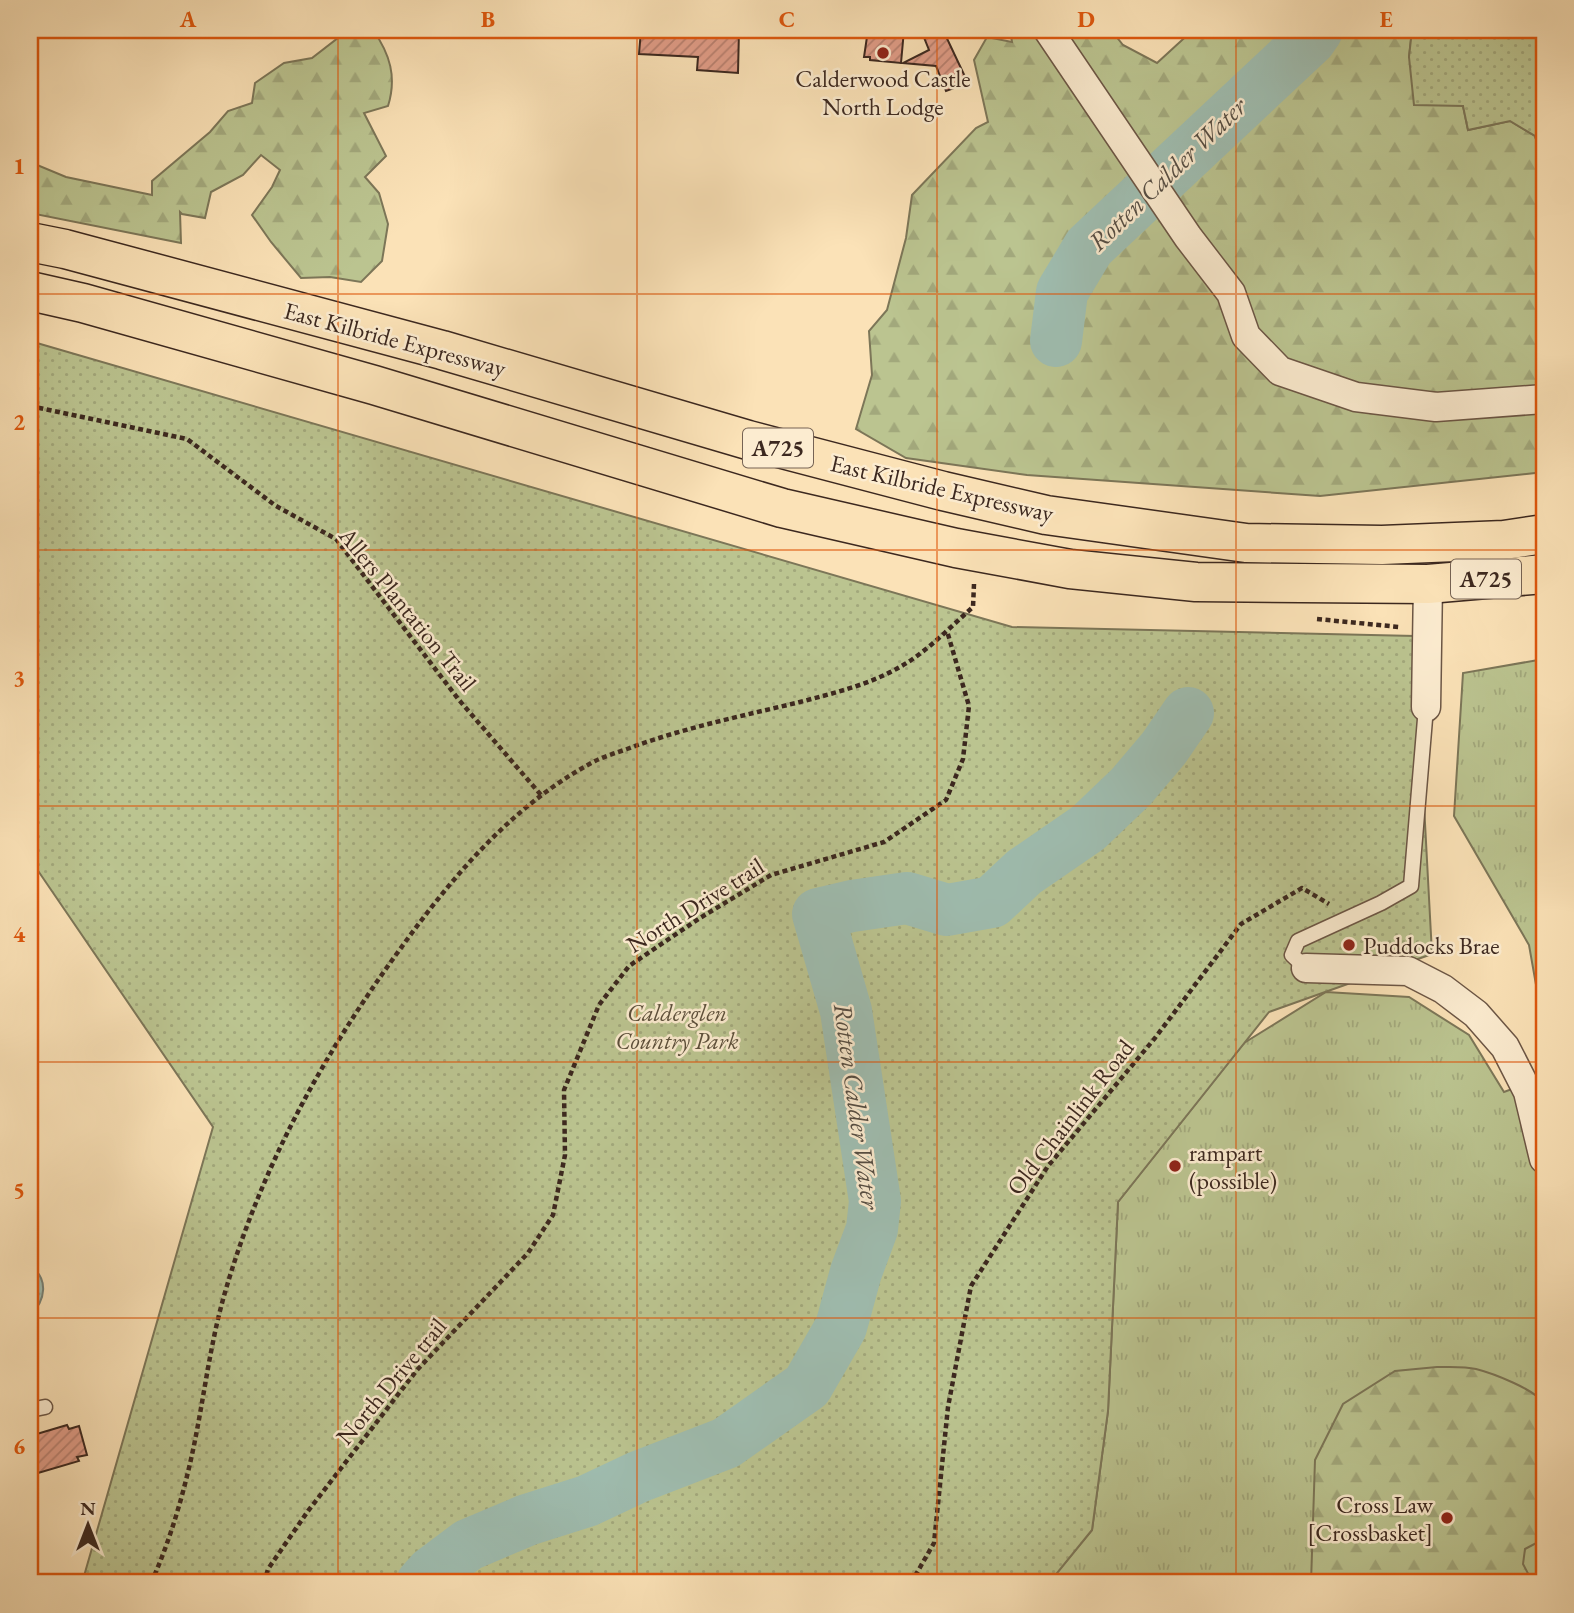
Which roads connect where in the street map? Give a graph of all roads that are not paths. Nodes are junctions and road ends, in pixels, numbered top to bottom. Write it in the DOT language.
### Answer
graph roads {
  1 [pos="1048,30"];
  2 [pos="30,242"];
  3 [pos="30,291"];
  4 [pos="1544,399"];
  5 [pos="1544,534"];
  6 [pos="1544,574"];
  7 [pos="1429,584"];
  8 [pos="1426,707"];
  9 [pos="1306,968"];
  10 [pos="1544,1159"];
  11 [pos="45,1407"];
  12 [pos="30,1410"];
  1 -- 4 [label="street"];
  2 -- 5 [label="highway, East Kilbride Expressway / A725"];
  3 -- 7 [label="highway, East Kilbride Expressway / A725"];
  6 -- 7 [label="highway, East Kilbride Expressway / A725"];
  7 -- 8 [label="street"];
  8 -- 9 [label="lane"];
  9 -- 10 [label="street"];
  11 -- 12 [label="lane"];
}
